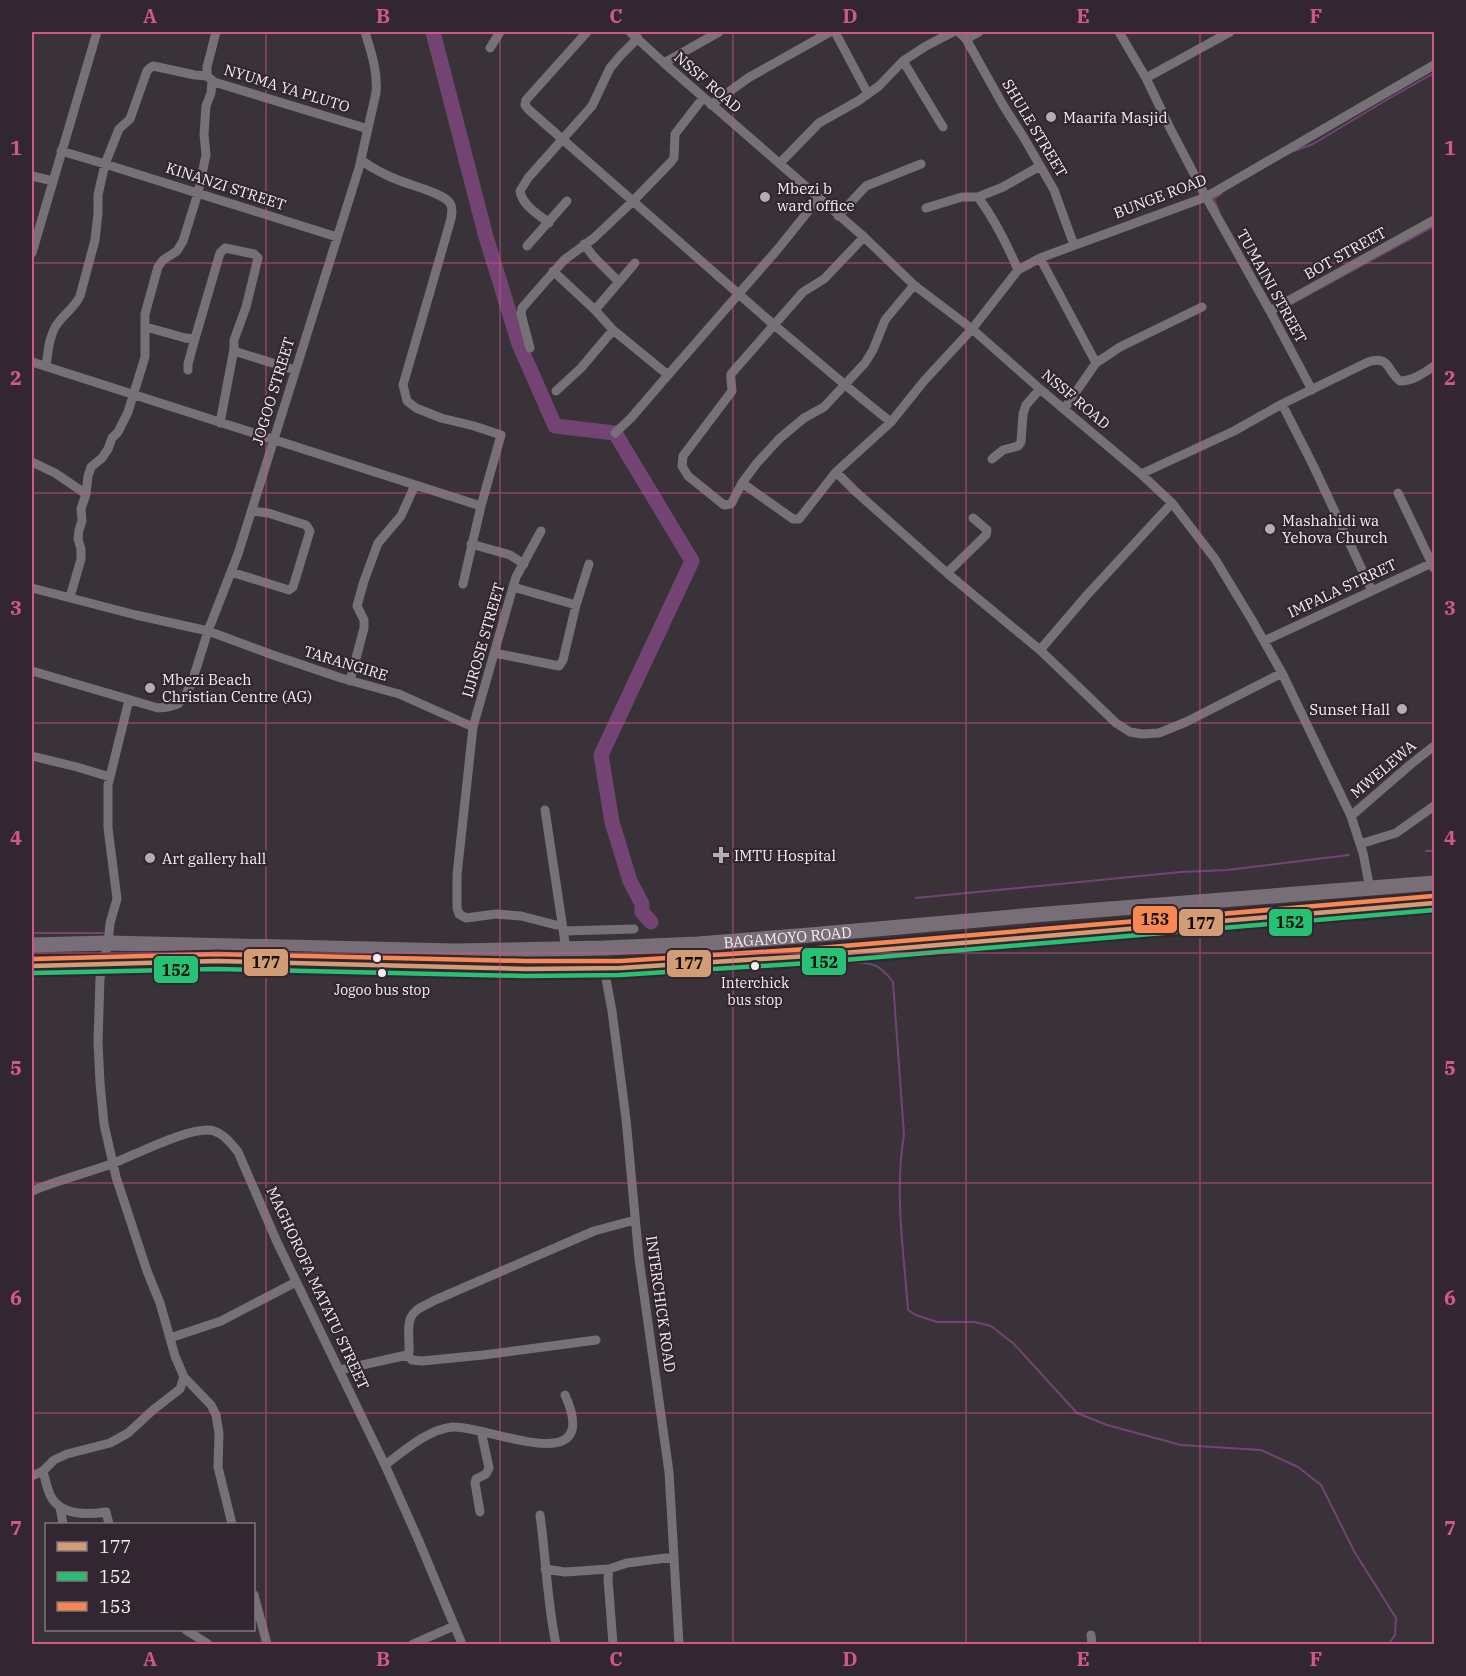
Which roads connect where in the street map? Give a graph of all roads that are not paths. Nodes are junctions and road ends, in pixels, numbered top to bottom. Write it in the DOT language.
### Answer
graph roads {
  1 [pos="97,32"];
  2 [pos="216,32"];
  3 [pos="365,32"];
  4 [pos="500,32"];
  5 [pos="587,32"];
  6 [pos="719,32"];
  7 [pos="830,32"];
  8 [pos="835,32"];
  9 [pos="953,32"];
  10 [pos="959,32"];
  11 [pos="979,32"];
  12 [pos="1119,32"];
  13 [pos="1230,32"];
  14 [pos="634,35"];
  15 [pos="966,39"];
  16 [pos="490,48"];
  17 [pos="903,61"];
  18 [pos="664,63"];
  19 [pos="1434,65"];
  20 [pos="209,78"];
  21 [pos="1146,78"];
  22 [pos="868,94"];
  23 [pos="703,98"];
  24 [pos="711,105"];
  25 [pos="943,127"];
  26 [pos="368,129"];
  27 [pos="563,139"];
  28 [pos="61,151"];
  29 [pos="361,160"];
  30 [pos="780,163"];
  31 [pos="105,164"];
  32 [pos="921,164"];
  33 [pos="1040,166"];
  34 [pos="32,176"];
  35 [pos="53,181"];
  36 [pos="198,193"];
  37 [pos="978,196"];
  38 [pos="1206,197"];
  39 [pos="818,199"];
  40 [pos="567,201"];
  41 [pos="633,201"];
  42 [pos="926,208"];
  43 [pos="838,216"];
  44 [pos="1434,220"];
  45 [pos="549,223"];
  46 [pos="337,237"];
  47 [pos="864,237"];
  48 [pos="584,244"];
  49 [pos="1074,245"];
  50 [pos="527,246"];
  51 [pos="32,253"];
  52 [pos="1040,258"];
  53 [pos="635,263"];
  54 [pos="1018,270"];
  55 [pos="553,271"];
  56 [pos="619,282"];
  57 [pos="914,285"];
  58 [pos="738,294"];
  59 [pos="1202,307"];
  60 [pos="595,310"];
  61 [pos="1270,311"];
  62 [pos="774,325"];
  63 [pos="146,327"];
  64 [pos="972,329"];
  65 [pos="613,330"];
  66 [pos="195,339"];
  67 [pos="531,348"];
  68 [pos="234,349"];
  69 [pos="32,363"];
  70 [pos="1096,363"];
  71 [pos="46,366"];
  72 [pos="1434,366"];
  73 [pos="189,370"];
  74 [pos="295,370"];
  75 [pos="668,375"];
  76 [pos="845,386"];
  77 [pos="1040,389"];
  78 [pos="1312,390"];
  79 [pos="556,391"];
  80 [pos="134,395"];
  81 [pos="1282,404"];
  82 [pos="1064,409"];
  83 [pos="891,422"];
  84 [pos="220,423"];
  85 [pos="615,433"];
  86 [pos="273,440"];
  87 [pos="992,459"];
  88 [pos="32,462"];
  89 [pos="836,472"];
  90 [pos="1141,474"];
  91 [pos="741,483"];
  92 [pos="415,485"];
  93 [pos="1398,493"];
  94 [pos="86,494"];
  95 [pos="1172,503"];
  96 [pos="481,506"];
  97 [pos="252,511"];
  98 [pos="972,518"];
  99 [pos="541,531"];
  100 [pos="471,544"];
  101 [pos="524,564"];
  102 [pos="589,564"];
  103 [pos="1433,565"];
  104 [pos="231,572"];
  105 [pos="947,573"];
  106 [pos="463,584"];
  107 [pos="513,587"];
  108 [pos="32,588"];
  109 [pos="1372,591"];
  110 [pos="70,597"];
  111 [pos="576,605"];
  112 [pos="208,631"];
  113 [pos="1264,641"];
  114 [pos="1040,650"];
  115 [pos="495,653"];
  116 [pos="32,671"];
  117 [pos="1282,673"];
  118 [pos="350,681"];
  119 [pos="129,700"];
  120 [pos="474,727"];
  121 [pos="1434,746"];
  122 [pos="32,756"];
  123 [pos="110,777"];
  124 [pos="1434,806"];
  125 [pos="545,810"];
  126 [pos="1351,816"];
  127 [pos="1360,844"];
  128 [pos="1434,883"];
  129 [pos="1370,889"];
  130 [pos="1434,903"];
  131 [pos="563,928"];
  132 [pos="634,929"];
  133 [pos="108,943"];
  134 [pos="32,945"];
  135 [pos="566,949"];
  136 [pos="103,963"];
  137 [pos="32,966"];
  138 [pos="604,968"];
  139 [pos="113,1164"];
  140 [pos="32,1191"];
  141 [pos="635,1220"];
  142 [pos="296,1282"];
  143 [pos="170,1338"];
  144 [pos="596,1340"];
  145 [pos="407,1355"];
  146 [pos="340,1370"];
  147 [pos="184,1377"];
  148 [pos="565,1395"];
  149 [pos="481,1431"];
  150 [pos="385,1465"];
  151 [pos="43,1471"];
  152 [pos="32,1476"];
  153 [pos="60,1507"];
  154 [pos="480,1512"];
  155 [pos="540,1515"];
  156 [pos="63,1523"];
  157 [pos="109,1523"];
  158 [pos="232,1523"];
  159 [pos="674,1557"];
  160 [pos="545,1569"];
  161 [pos="609,1569"];
  162 [pos="255,1599"];
  163 [pos="454,1626"];
  164 [pos="189,1631"];
  165 [pos="206,1644"];
  166 [pos="267,1644"];
  167 [pos="413,1644"];
  168 [pos="462,1644"];
  169 [pos="556,1644"];
  170 [pos="613,1644"];
  171 [pos="679,1644"];
  1 -- 28 [label="street"];
  2 -- 20 [label="street, NYUMA YA PLUTO"];
  3 -- 26 [label="street, JOGOO STREET"];
  4 -- 16 [label="street"];
  5 -- 27 [label="street"];
  6 -- 18 [label="street"];
  7 -- 24 [label="street"];
  8 -- 22 [label="street"];
  9 -- 17 [label="street"];
  10 -- 15 [label="street, SHULE STREET"];
  11 -- 15 [label="street"];
  12 -- 21 [label="street, TUMAINI STREET"];
  13 -- 21 [label="street"];
  14 -- 18 [label="street, NSSF ROAD"];
  14 -- 27 [label="street"];
  15 -- 33 [label="street, SHULE STREET"];
  17 -- 22 [label="street"];
  17 -- 25 [label="street"];
  18 -- 23 [label="street, NSSF ROAD"];
  19 -- 38 [label="street, BUNGE ROAD"];
  20 -- 26 [label="street, NYUMA YA PLUTO"];
  20 -- 31 [label="street"];
  20 -- 36 [label="street"];
  21 -- 38 [label="street, TUMAINI STREET"];
  22 -- 30 [label="street"];
  23 -- 24 [label="street, NSSF ROAD"];
  23 -- 41 [label="street"];
  24 -- 30 [label="street, NSSF ROAD"];
  26 -- 29 [label="street, JOGOO STREET"];
  27 -- 41 [label="street"];
  27 -- 45 [label="street"];
  28 -- 31 [label="street, KINANZI STREET"];
  28 -- 35 [label="street"];
  29 -- 46 [label="street, JOGOO STREET"];
  29 -- 96 [label="street"];
  30 -- 39 [label="street, NSSF ROAD"];
  31 -- 36 [label="street, KINANZI STREET"];
  31 -- 71 [label="street"];
  32 -- 43 [label="street"];
  33 -- 37 [label="street"];
  33 -- 49 [label="street, SHULE STREET"];
  34 -- 35 [label="street"];
  35 -- 51 [label="street"];
  36 -- 46 [label="street, KINANZI STREET"];
  36 -- 63 [label="street"];
  37 -- 42 [label="street"];
  37 -- 54 [label="street"];
  38 -- 49 [label="street, BUNGE ROAD"];
  38 -- 61 [label="street, TUMAINI STREET"];
  39 -- 43 [label="street, NSSF ROAD"];
  39 -- 58 [label="street"];
  40 -- 45 [label="street"];
  41 -- 48 [label="street"];
  41 -- 58 [label="street"];
  43 -- 47 [label="street, NSSF ROAD"];
  44 -- 61 [label="street, BOT STREET"];
  45 -- 50 [label="street"];
  46 -- 74 [label="street, JOGOO STREET"];
  47 -- 57 [label="street, NSSF ROAD"];
  47 -- 62 [label="street"];
  48 -- 55 [label="street"];
  48 -- 56 [label="street"];
  49 -- 52 [label="street, BUNGE ROAD"];
  52 -- 54 [label="street, BUNGE ROAD"];
  52 -- 70 [label="street"];
  53 -- 56 [label="street"];
  54 -- 64 [label="street, BUNGE ROAD"];
  55 -- 60 [label="street"];
  55 -- 67 [label="street"];
  56 -- 60 [label="street"];
  57 -- 64 [label="street, NSSF ROAD"];
  57 -- 76 [label="street"];
  58 -- 62 [label="street"];
  58 -- 75 [label="street"];
  59 -- 70 [label="street"];
  60 -- 65 [label="street"];
  61 -- 78 [label="street, TUMAINI STREET"];
  62 -- 76 [label="street"];
  62 -- 91 [label="street"];
  63 -- 66 [label="street"];
  63 -- 80 [label="street"];
  64 -- 77 [label="street, NSSF ROAD"];
  64 -- 83 [label="street, BUNGE ROAD"];
  65 -- 75 [label="street"];
  65 -- 79 [label="street"];
  66 -- 68 [label="street"];
  66 -- 73 [label="street"];
  68 -- 74 [label="street"];
  68 -- 84 [label="street"];
  69 -- 71 [label="street"];
  70 -- 82 [label="street"];
  71 -- 80 [label="street"];
  72 -- 78 [label="street"];
  74 -- 86 [label="street, JOGOO STREET"];
  75 -- 85 [label="street"];
  76 -- 83 [label="street"];
  76 -- 91 [label="street"];
  77 -- 82 [label="street, NSSF ROAD"];
  77 -- 87 [label="street"];
  78 -- 81 [label="street"];
  80 -- 84 [label="street"];
  80 -- 94 [label="street"];
  81 -- 90 [label="street"];
  81 -- 109 [label="street"];
  82 -- 90 [label="street, NSSF ROAD"];
  83 -- 89 [label="street, BUNGE ROAD"];
  84 -- 86 [label="street"];
  86 -- 92 [label="street"];
  86 -- 97 [label="street, JOGOO STREET"];
  88 -- 94 [label="street"];
  89 -- 91 [label="street, BUNGE ROAD"];
  89 -- 105 [label="street"];
  90 -- 95 [label="street, NSSF ROAD"];
  92 -- 96 [label="street"];
  92 -- 118 [label="street"];
  93 -- 103 [label="street"];
  94 -- 110 [label="street"];
  95 -- 113 [label="street, NSSF ROAD"];
  95 -- 114 [label="street"];
  96 -- 100 [label="street"];
  97 -- 104 [label="street, JOGOO STREET"];
  97 -- 104 [label="street"];
  98 -- 105 [label="street"];
  99 -- 101 [label="street, IJJROSE STREET"];
  100 -- 101 [label="street"];
  100 -- 106 [label="street"];
  101 -- 107 [label="street, IJJROSE STREET"];
  102 -- 111 [label="street"];
  103 -- 109 [label="street, IMPALA STRRET"];
  104 -- 112 [label="street, JOGOO STREET"];
  105 -- 114 [label="street"];
  107 -- 111 [label="street"];
  107 -- 115 [label="street, IJJROSE STREET"];
  108 -- 110 [label="street, TARANGIRE"];
  109 -- 113 [label="street, IMPALA STRRET"];
  110 -- 112 [label="street, TARANGIRE"];
  111 -- 115 [label="street"];
  112 -- 118 [label="street, TARANGIRE"];
  112 -- 119 [label="street, JOGOO STREET"];
  113 -- 117 [label="street, NSSF ROAD"];
  114 -- 117 [label="street"];
  115 -- 120 [label="street, IJJROSE STREET"];
  116 -- 119 [label="street, JOGOO STREET"];
  117 -- 126 [label="street, NSSF ROAD"];
  118 -- 120 [label="street, TARANGIRE"];
  119 -- 123 [label="street"];
  120 -- 131 [label="street"];
  121 -- 126 [label="street, MWELEWA"];
  122 -- 123 [label="street"];
  123 -- 133 [label="street"];
  124 -- 127 [label="street"];
  125 -- 131 [label="street"];
  126 -- 127 [label="street, NSSF ROAD"];
  127 -- 129 [label="street, NSSF ROAD"];
  128 -- 129 [label="highway, BAGAMOYO ROAD"];
  129 -- 135 [label="highway, BAGAMOYO ROAD"];
  130 -- 138 [label="highway, BAGAMOYO ROAD"];
  131 -- 132 [label="street"];
  131 -- 135 [label="street"];
  133 -- 134 [label="highway, BAGAMOYO ROAD"];
  133 -- 135 [label="highway, BAGAMOYO ROAD"];
  133 -- 136 [label="street"];
  136 -- 137 [label="highway, BAGAMOYO ROAD"];
  136 -- 138 [label="highway, BAGAMOYO ROAD"];
  136 -- 139 [label="street"];
  138 -- 141 [label="street, INTERCHICK ROAD"];
  139 -- 140 [label="street, MAGHOROFA MATATU STREET"];
  139 -- 142 [label="street, MAGHOROFA MATATU STREET"];
  139 -- 143 [label="street"];
  141 -- 145 [label="street"];
  141 -- 159 [label="street, INTERCHICK ROAD"];
  142 -- 143 [label="street"];
  142 -- 146 [label="street, MAGHOROFA MATATU STREET"];
  143 -- 147 [label="street"];
  144 -- 145 [label="street"];
  145 -- 146 [label="street"];
  146 -- 150 [label="street, MAGHOROFA MATATU STREET"];
  147 -- 151 [label="street"];
  147 -- 158 [label="street"];
  148 -- 149 [label="street"];
  149 -- 150 [label="street"];
  149 -- 154 [label="street"];
  150 -- 163 [label="street, MAGHOROFA MATATU STREET"];
  151 -- 152 [label="street"];
  151 -- 153 [label="street"];
  153 -- 156 [label="street"];
  153 -- 157 [label="street"];
  155 -- 160 [label="street"];
  159 -- 161 [label="street"];
  159 -- 171 [label="street, INTERCHICK ROAD"];
  160 -- 161 [label="street"];
  160 -- 169 [label="street"];
  161 -- 170 [label="street"];
  162 -- 166 [label="street"];
  163 -- 167 [label="street"];
  163 -- 168 [label="street, MAGHOROFA MATATU STREET"];
  164 -- 165 [label="street"];
}
